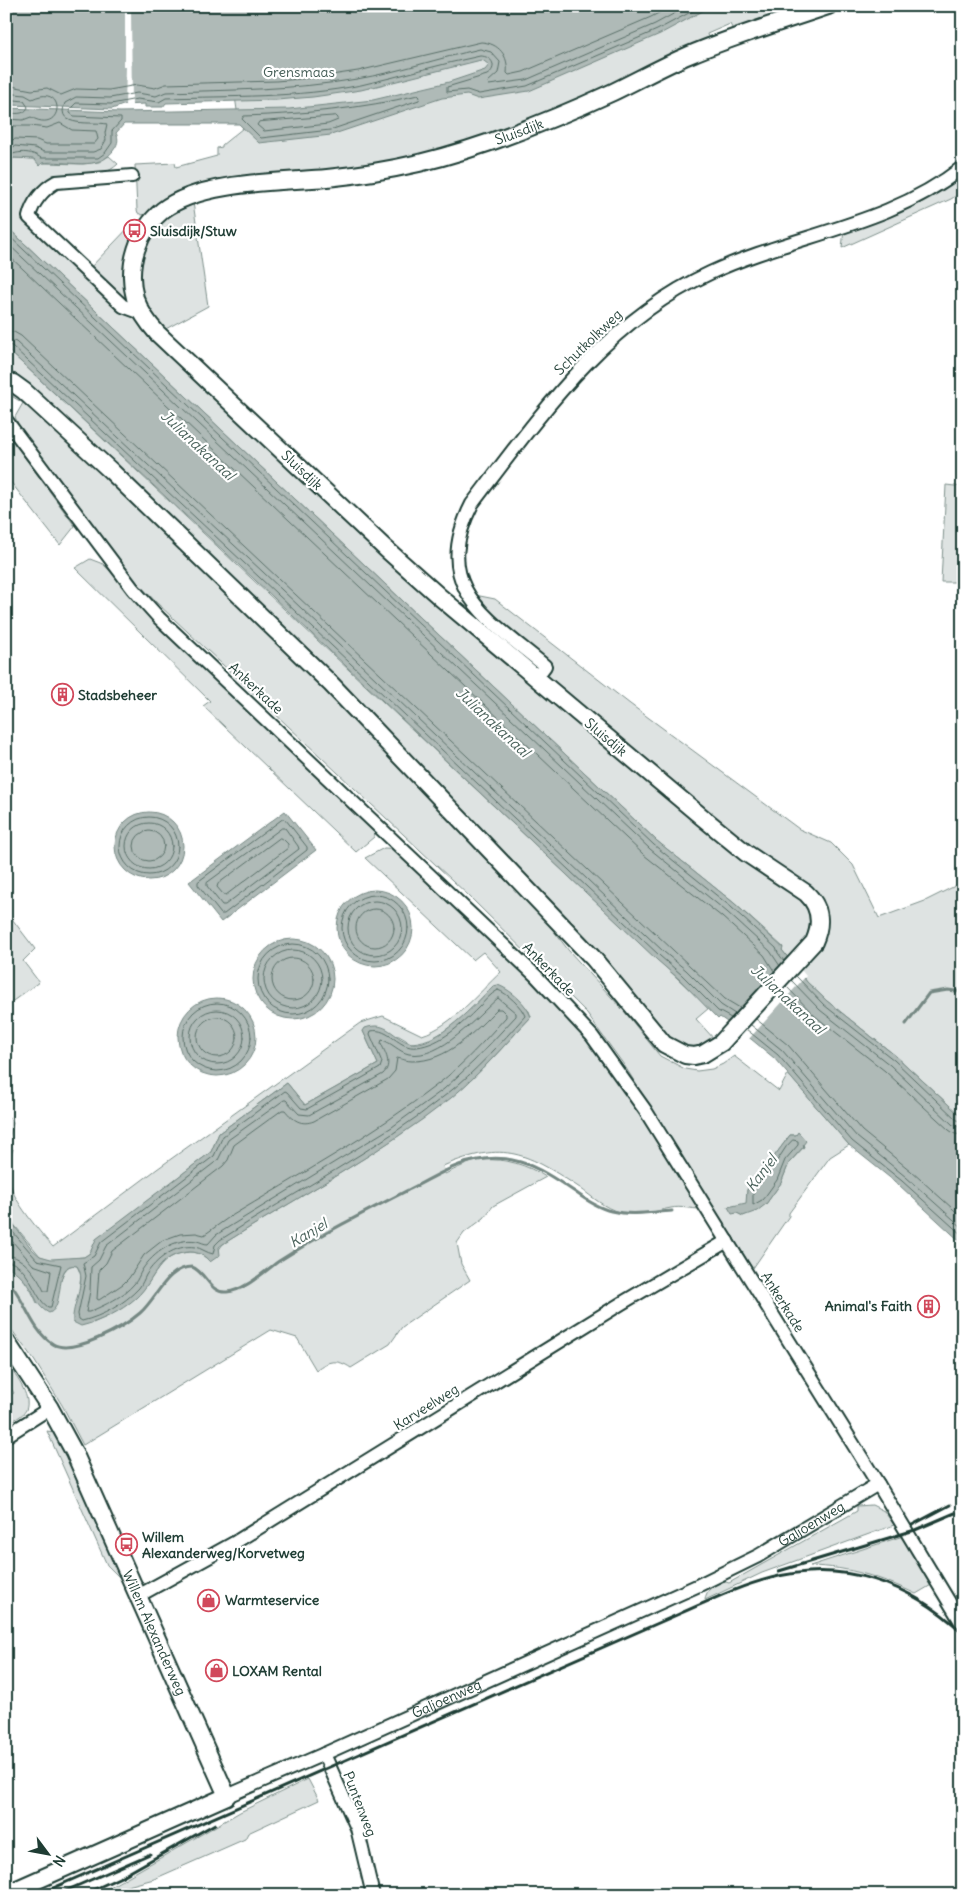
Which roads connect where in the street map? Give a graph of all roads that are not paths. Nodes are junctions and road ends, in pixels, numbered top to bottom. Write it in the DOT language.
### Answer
graph roads {
  1 [pos="828,6"];
  2 [pos="963,167"];
  3 [pos="132,176"];
  4 [pos="142,313"];
  5 [pos="6,382"];
  6 [pos="6,420"];
  7 [pos="536,678"];
  8 [pos="727,1241"];
  9 [pos="6,1340"];
  10 [pos="50,1408"];
  11 [pos="6,1436"];
  12 [pos="878,1484"];
  13 [pos="138,1596"];
  14 [pos="963,1624"];
  15 [pos="324,1754"];
  16 [pos="226,1796"];
  17 [pos="6,1894"];
  18 [pos="373,1895"];
  1 -- 4 [label="street, Sluisdijk"];
  2 -- 7 [label="street, Schutkolkweg"];
  3 -- 4 [label="street"];
  4 -- 7 [label="street, Sluisdijk"];
  5 -- 7 [label="street, Sluisdijk"];
  6 -- 8 [label="street, Ankerkade"];
  8 -- 12 [label="street, Ankerkade"];
  8 -- 13 [label="street, Karveelweg"];
  9 -- 10 [label="street, Willem Alexanderweg"];
  10 -- 11 [label="street"];
  10 -- 13 [label="street, Willem Alexanderweg"];
  12 -- 14 [label="street, Ankerkade"];
  12 -- 15 [label="street, Galjoenweg"];
  13 -- 16 [label="street, Willem Alexanderweg"];
  15 -- 16 [label="street, Galjoenweg"];
  15 -- 18 [label="street, Punterweg"];
  16 -- 17 [label="street, Galjoenweg"];
}
